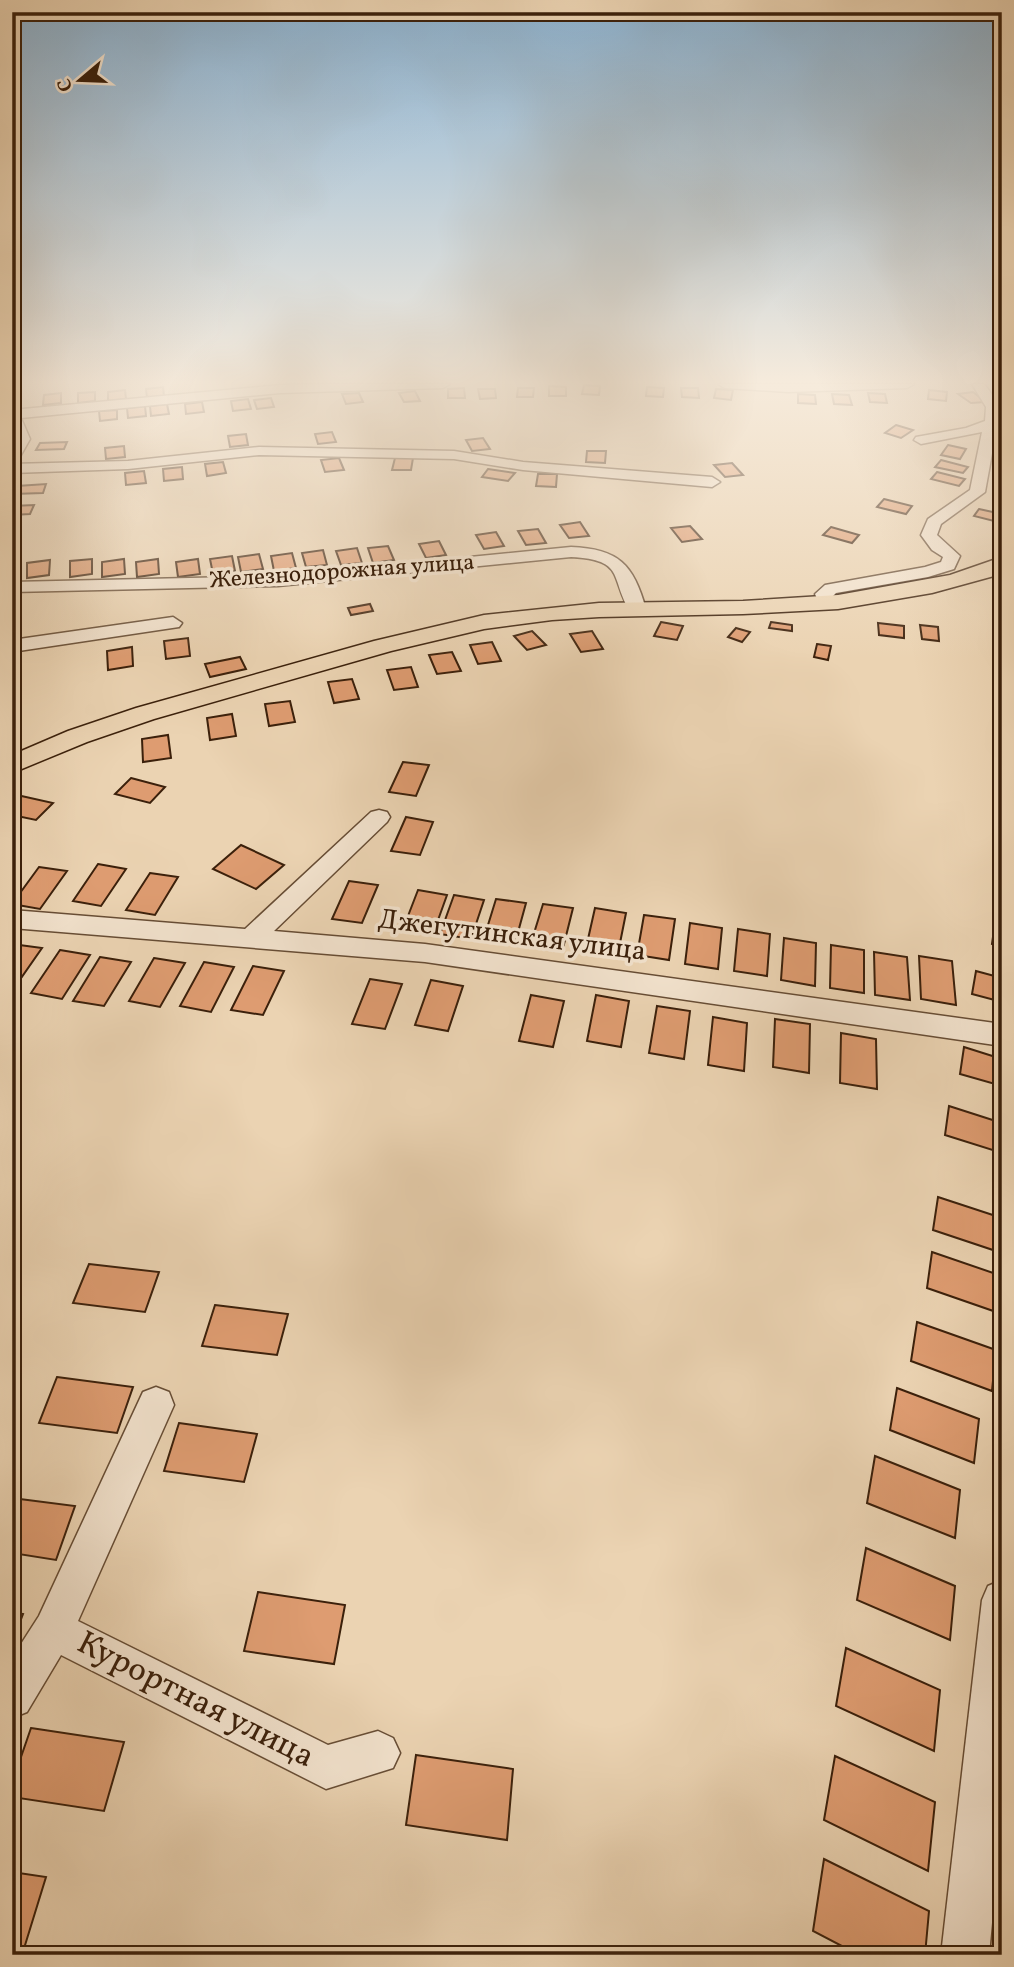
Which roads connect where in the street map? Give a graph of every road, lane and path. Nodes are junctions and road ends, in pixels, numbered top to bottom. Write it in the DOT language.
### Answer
graph roads {
  1 [pos="639,476"];
  2 [pos="980,476"];
  3 [pos="712,482"];
  4 [pos="999,567"];
  5 [pos="12,587"];
  6 [pos="827,604"];
  7 [pos="637,609"];
  8 [pos="173,623"];
  9 [pos="12,646"];
  10 [pos="12,765"];
  11 [pos="379,817"];
  12 [pos="12,919"];
  13 [pos="250,939"];
  14 [pos="1002,1035"];
  15 [pos="156,1405"];
  16 [pos="1002,1600"];
  17 [pos="54,1630"];
  18 [pos="12,1697"];
  19 [pos="378,1754"];
  20 [pos="965,1955"];
  1 -- 3 [label="street"];
  2 -- 6 [label="street"];
  4 -- 6 [label="main road"];
  5 -- 7 [label="street, Железнодорожная улица"];
  6 -- 7 [label="main road"];
  7 -- 10 [label="main road"];
  8 -- 9 [label="street"];
  11 -- 13 [label="street"];
  12 -- 13 [label="street, Джегутинская улица"];
  13 -- 14 [label="street, Джегутинская улица"];
  15 -- 17 [label="street, Курортная улица"];
  16 -- 20 [label="street"];
  17 -- 18 [label="street, Курортная улица"];
  17 -- 19 [label="street, Курортная улица"];
}
